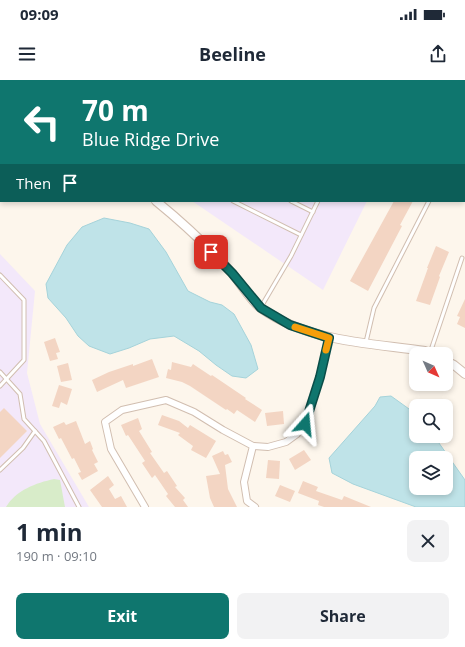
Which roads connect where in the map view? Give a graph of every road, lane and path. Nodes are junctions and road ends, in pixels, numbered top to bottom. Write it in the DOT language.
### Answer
graph roads {
  1 [pos="157,202"];
  2 [pos="235,202"];
  3 [pos="293,202"];
  4 [pos="318,202"];
  5 [pos="428,202"];
  6 [pos="313,212"];
  7 [pos="301,235"];
  8 [pos="462,258"];
  9 [pos="0,275"];
  10 [pos="261,308"];
  11 [pos="329,338"];
  12 [pos="366,342"];
  13 [pos="433,347"];
  14 [pos="409,348"];
  15 [pos="453,364"];
  16 [pos="0,372"];
  17 [pos="465,374"];
  18 [pos="7,379"];
  19 [pos="0,386"];
  20 [pos="35,431"];
  21 [pos="254,446"];
  22 [pos="0,470"];
  23 [pos="79,507"];
  24 [pos="145,507"];
  25 [pos="255,507"];
  1 -- 10 [label="street"];
  2 -- 7 [label="lane"];
  3 -- 6 [label="lane"];
  4 -- 6 [label="lane"];
  5 -- 12 [label="lane"];
  6 -- 7 [label="lane"];
  7 -- 10 [label="lane"];
  8 -- 13 [label="lane"];
  9 -- 18 [label="lane"];
  10 -- 11 [label="street"];
  11 -- 12 [label="street"];
  11 -- 21 [label="street"];
  12 -- 14 [label="street"];
  15 -- 17 [label="street"];
  16 -- 18 [label="lane"];
  18 -- 19 [label="lane"];
  18 -- 20 [label="lane"];
  20 -- 22 [label="lane"];
  20 -- 23 [label="lane"];
  21 -- 24 [label="street"];
  21 -- 25 [label="street"];
}
